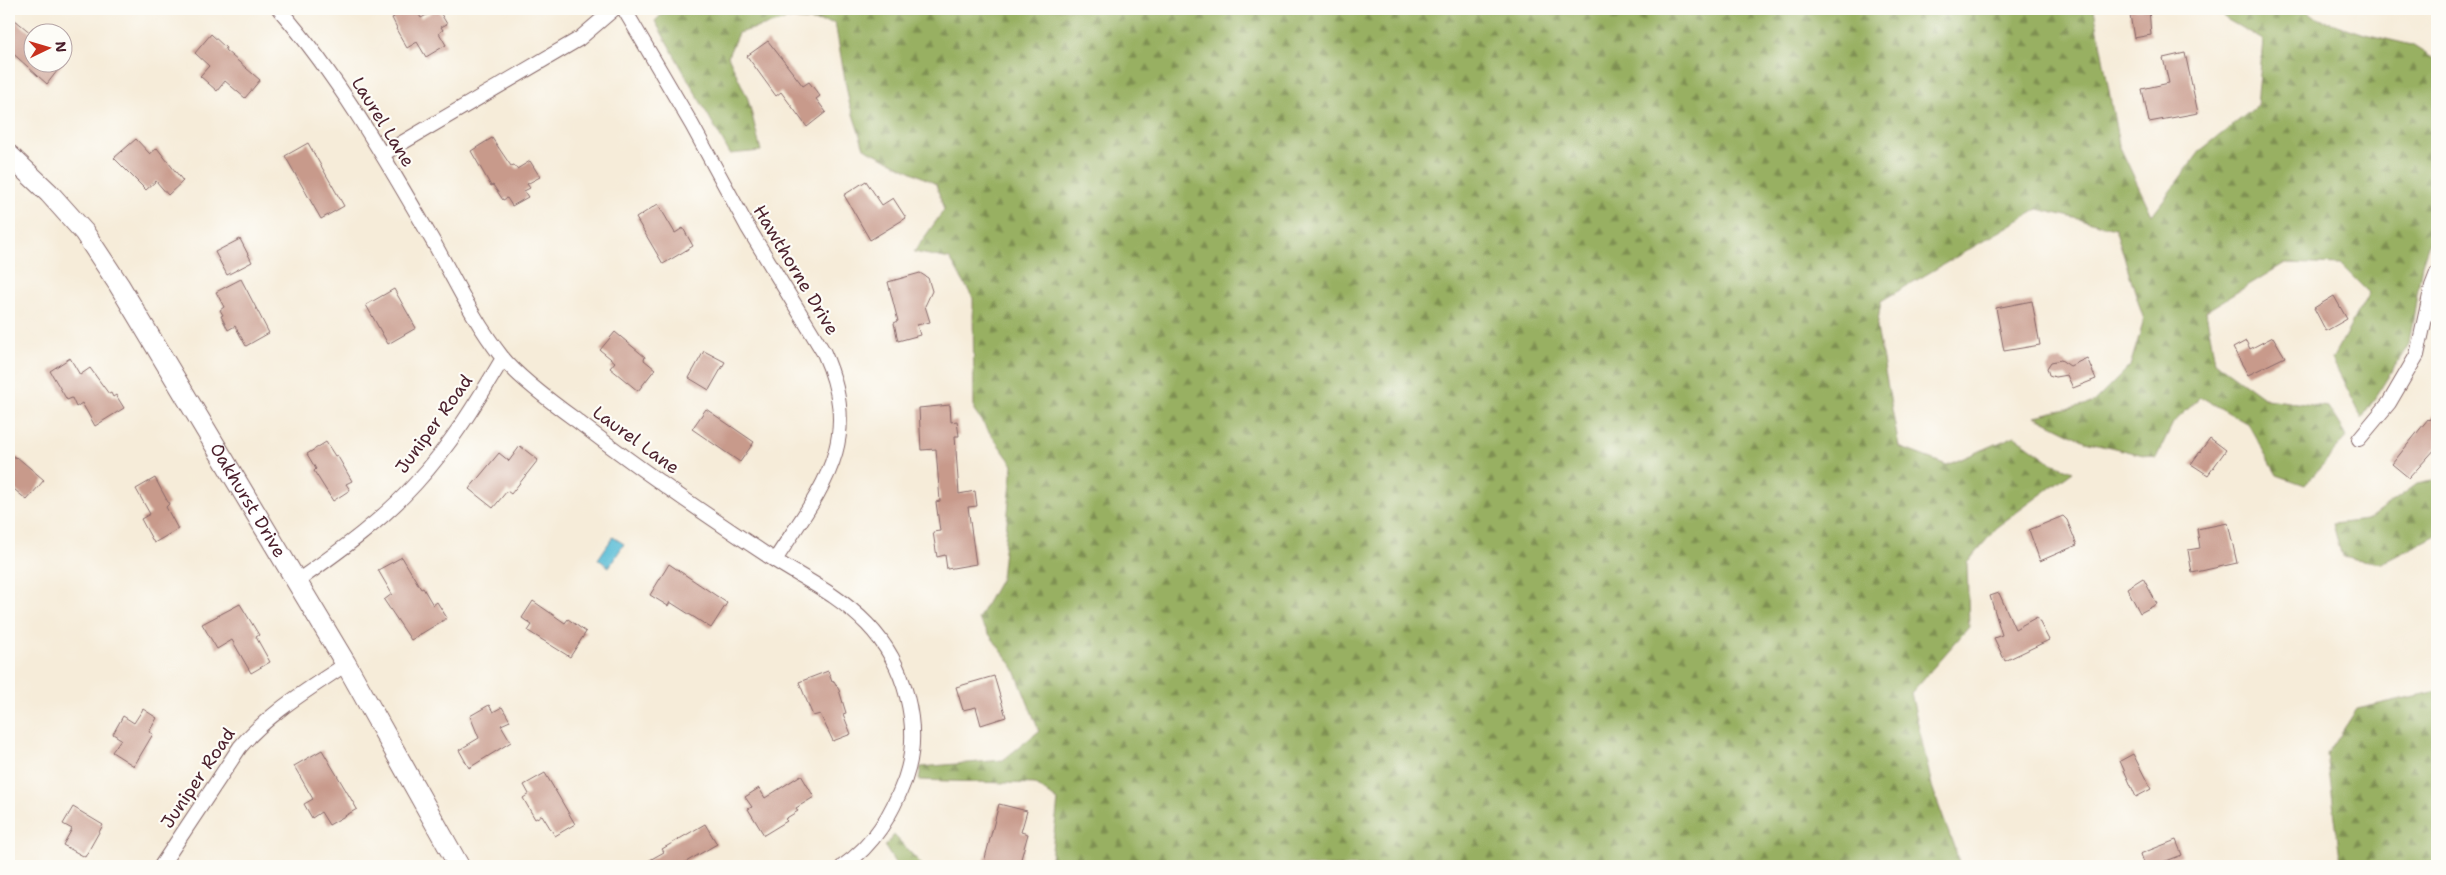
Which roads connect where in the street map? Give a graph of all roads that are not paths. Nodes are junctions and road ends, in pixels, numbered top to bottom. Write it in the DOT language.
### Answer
graph roads {
  1 [pos="279,9"];
  2 [pos="614,9"];
  3 [pos="624,9"];
  4 [pos="383,154"];
  5 [pos="9,155"];
  6 [pos="2437,273"];
  7 [pos="503,358"];
  8 [pos="2359,439"];
  9 [pos="775,560"];
  10 [pos="296,582"];
  11 [pos="346,664"];
  12 [pos="161,866"];
  13 [pos="459,866"];
  14 [pos="843,866"];
  1 -- 4 [label="street, Laurel Lane"];
  2 -- 4 [label="street"];
  3 -- 9 [label="street, Hawthorne Drive"];
  4 -- 7 [label="street, Laurel Lane"];
  5 -- 10 [label="street, Oakhurst Drive"];
  6 -- 8 [label="street"];
  7 -- 9 [label="street, Laurel Lane"];
  7 -- 10 [label="street, Juniper Road"];
  9 -- 14 [label="street, Laurel Lane"];
  10 -- 11 [label="street, Oakhurst Drive"];
  11 -- 12 [label="street, Juniper Road"];
  11 -- 13 [label="street, Oakhurst Drive"];
}
